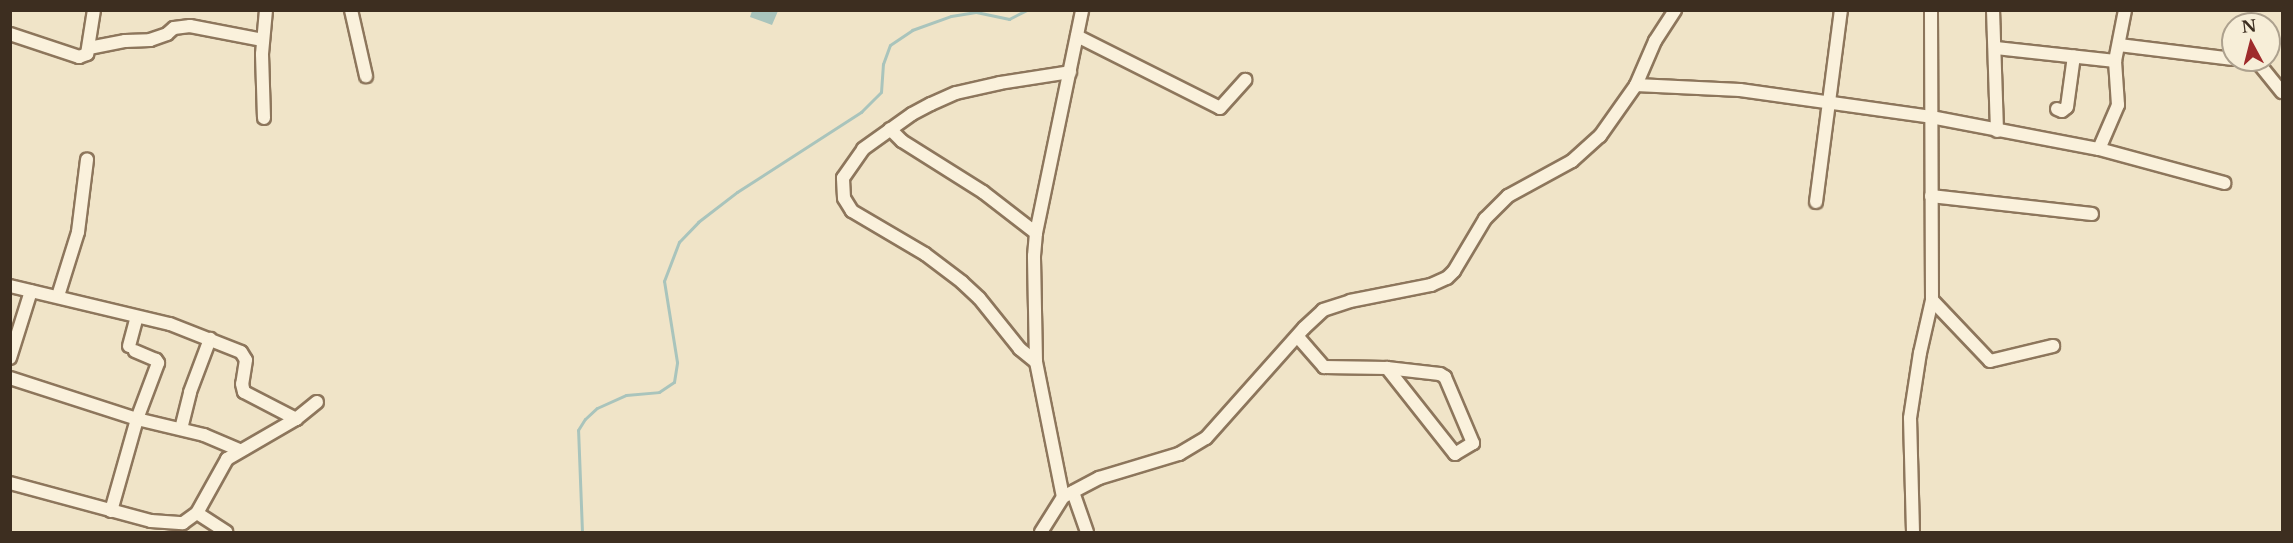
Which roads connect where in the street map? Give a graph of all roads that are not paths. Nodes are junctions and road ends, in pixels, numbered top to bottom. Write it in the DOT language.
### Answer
graph roads {
  1 [pos="94,10"];
  2 [pos="266,10"];
  3 [pos="351,10"];
  4 [pos="1082,10"];
  5 [pos="1675,10"];
  6 [pos="1841,10"];
  7 [pos="1931,10"];
  8 [pos="1993,10"];
  9 [pos="2125,10"];
  10 [pos="10,34"];
  11 [pos="1077,34"];
  12 [pos="263,40"];
  13 [pos="2119,45"];
  14 [pos="89,48"];
  15 [pos="1995,48"];
  16 [pos="2074,56"];
  17 [pos="2221,58"];
  18 [pos="2115,61"];
  19 [pos="1070,72"];
  20 [pos="2267,72"];
  21 [pos="366,76"];
  22 [pos="1245,80"];
  23 [pos="1636,85"];
  24 [pos="2283,92"];
  25 [pos="1829,101"];
  26 [pos="2057,109"];
  27 [pos="1931,117"];
  28 [pos="264,118"];
  29 [pos="890,129"];
  30 [pos="1997,131"];
  31 [pos="2099,149"];
  32 [pos="87,160"];
  33 [pos="2224,183"];
  34 [pos="1931,196"];
  35 [pos="1816,202"];
  36 [pos="2092,214"];
  37 [pos="1036,233"];
  38 [pos="10,286"];
  39 [pos="31,291"];
  40 [pos="58,296"];
  41 [pos="1932,300"];
  42 [pos="137,317"];
  43 [pos="1298,337"];
  44 [pos="210,339"];
  45 [pos="2053,346"];
  46 [pos="10,358"];
  47 [pos="1036,362"];
  48 [pos="1387,368"];
  49 [pos="10,378"];
  50 [pos="317,402"];
  51 [pos="296,418"];
  52 [pos="137,419"];
  53 [pos="181,429"];
  54 [pos="240,450"];
  55 [pos="10,483"];
  56 [pos="1068,494"];
  57 [pos="111,511"];
  58 [pos="197,513"];
  59 [pos="226,532"];
  60 [pos="1041,532"];
  61 [pos="1087,532"];
  62 [pos="1913,532"];
  1 -- 14 [label="street"];
  2 -- 12 [label="street"];
  3 -- 21 [label="street"];
  4 -- 11 [label="street"];
  5 -- 23 [label="street"];
  6 -- 25 [label="street"];
  7 -- 27 [label="street"];
  8 -- 15 [label="street"];
  9 -- 13 [label="street"];
  10 -- 14 [label="street"];
  11 -- 19 [label="street"];
  11 -- 22 [label="street"];
  12 -- 14 [label="street"];
  12 -- 28 [label="street"];
  13 -- 17 [label="street"];
  13 -- 18 [label="street"];
  15 -- 16 [label="street"];
  15 -- 30 [label="street"];
  16 -- 18 [label="street"];
  16 -- 26 [label="street"];
  18 -- 31 [label="street"];
  19 -- 29 [label="street"];
  19 -- 37 [label="street"];
  20 -- 24 [label="street"];
  23 -- 25 [label="street"];
  23 -- 43 [label="street"];
  25 -- 27 [label="street"];
  25 -- 35 [label="street"];
  27 -- 30 [label="street"];
  27 -- 34 [label="street"];
  29 -- 37 [label="street"];
  29 -- 47 [label="street"];
  30 -- 31 [label="street"];
  31 -- 33 [label="street"];
  32 -- 40 [label="street"];
  34 -- 36 [label="street"];
  34 -- 41 [label="street"];
  37 -- 47 [label="street"];
  38 -- 39 [label="street"];
  39 -- 40 [label="street"];
  39 -- 46 [label="street"];
  40 -- 42 [label="street"];
  41 -- 45 [label="street"];
  41 -- 62 [label="street"];
  42 -- 44 [label="street"];
  42 -- 52 [label="street"];
  43 -- 48 [label="street"];
  43 -- 56 [label="street"];
  44 -- 51 [label="street"];
  44 -- 53 [label="street"];
  47 -- 56 [label="street"];
  48 -- 48 [label="street"];
  49 -- 52 [label="street"];
  50 -- 51 [label="street"];
  51 -- 54 [label="street"];
  52 -- 53 [label="street"];
  52 -- 57 [label="street"];
  53 -- 54 [label="street"];
  54 -- 58 [label="street"];
  55 -- 57 [label="street"];
  56 -- 60 [label="street"];
  56 -- 61 [label="street"];
  57 -- 58 [label="street"];
  58 -- 59 [label="street"];
}
